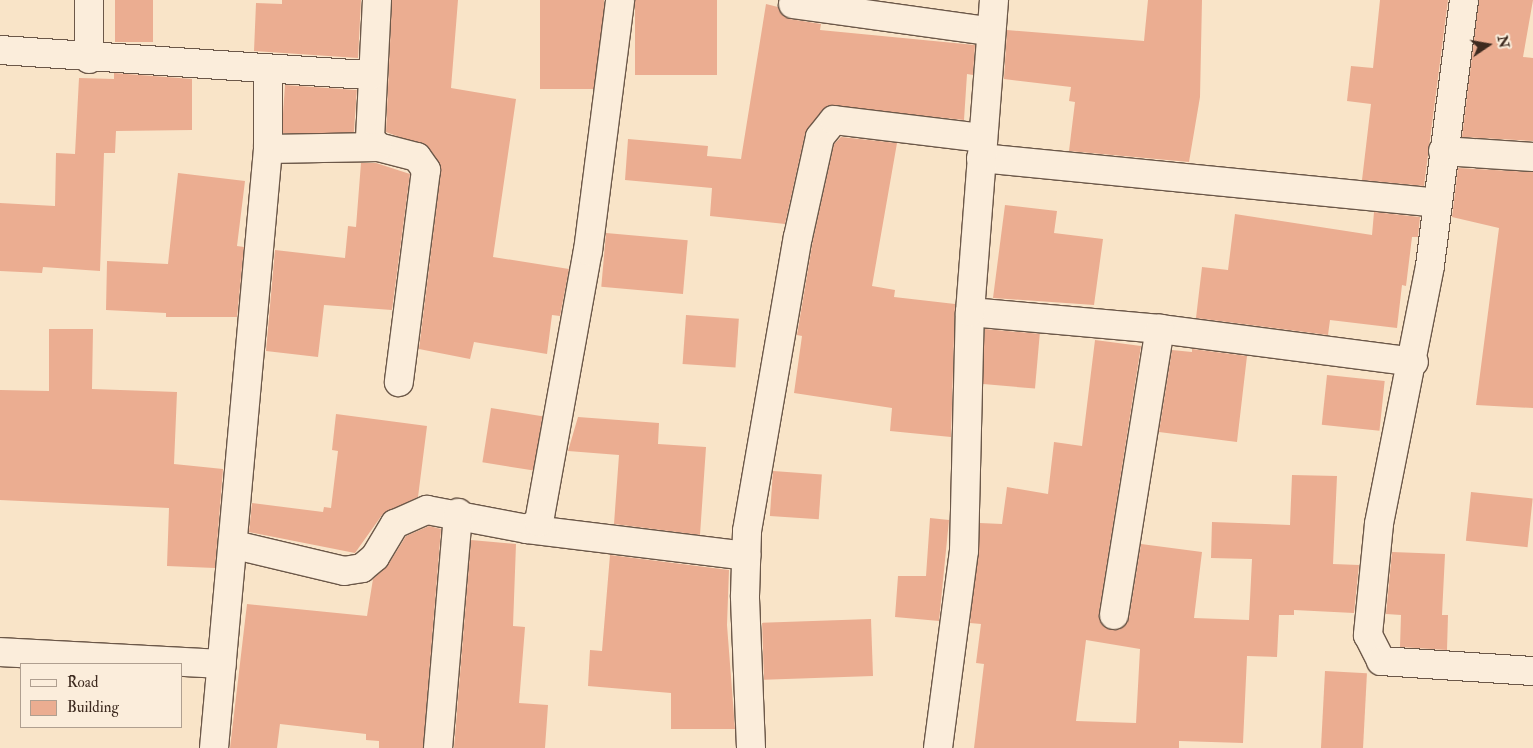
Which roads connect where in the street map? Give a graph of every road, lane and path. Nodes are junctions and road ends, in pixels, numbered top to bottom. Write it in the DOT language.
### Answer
graph roads {
  1 [pos="89,0"];
  2 [pos="376,0"];
  3 [pos="620,0"];
  4 [pos="994,0"];
  5 [pos="1464,0"];
  6 [pos="793,4"];
  7 [pos="988,31"];
  8 [pos="0,50"];
  9 [pos="89,59"];
  10 [pos="268,72"];
  11 [pos="371,75"];
  12 [pos="378,147"];
  13 [pos="981,148"];
  14 [pos="268,149"];
  15 [pos="1443,151"];
  16 [pos="1533,157"];
  17 [pos="1437,203"];
  18 [pos="970,312"];
  19 [pos="1160,329"];
  20 [pos="1414,362"];
  21 [pos="399,382"];
  22 [pos="458,513"];
  23 [pos="527,529"];
  24 [pos="235,546"];
  25 [pos="746,556"];
  26 [pos="1114,615"];
  27 [pos="0,652"];
  28 [pos="222,664"];
  29 [pos="1533,671"];
  30 [pos="214,748"];
  31 [pos="438,748"];
  32 [pos="751,748"];
  33 [pos="938,748"];
  1 -- 9 [label="street"];
  2 -- 11 [label="street"];
  3 -- 23 [label="street"];
  4 -- 7 [label="street"];
  5 -- 15 [label="street"];
  6 -- 7 [label="street"];
  7 -- 13 [label="street"];
  8 -- 9 [label="street"];
  9 -- 10 [label="street"];
  10 -- 11 [label="street"];
  10 -- 14 [label="street"];
  11 -- 12 [label="street"];
  12 -- 14 [label="street"];
  12 -- 21 [label="street"];
  13 -- 17 [label="street"];
  13 -- 18 [label="street"];
  13 -- 25 [label="street"];
  14 -- 24 [label="street"];
  15 -- 16 [label="street"];
  15 -- 17 [label="street"];
  17 -- 20 [label="street"];
  18 -- 19 [label="street"];
  18 -- 33 [label="street"];
  19 -- 20 [label="street"];
  19 -- 26 [label="street"];
  20 -- 29 [label="street"];
  22 -- 23 [label="street"];
  22 -- 24 [label="street"];
  22 -- 31 [label="street"];
  23 -- 25 [label="street"];
  24 -- 28 [label="street"];
  25 -- 32 [label="street"];
  27 -- 28 [label="street"];
  28 -- 30 [label="street"];
}
